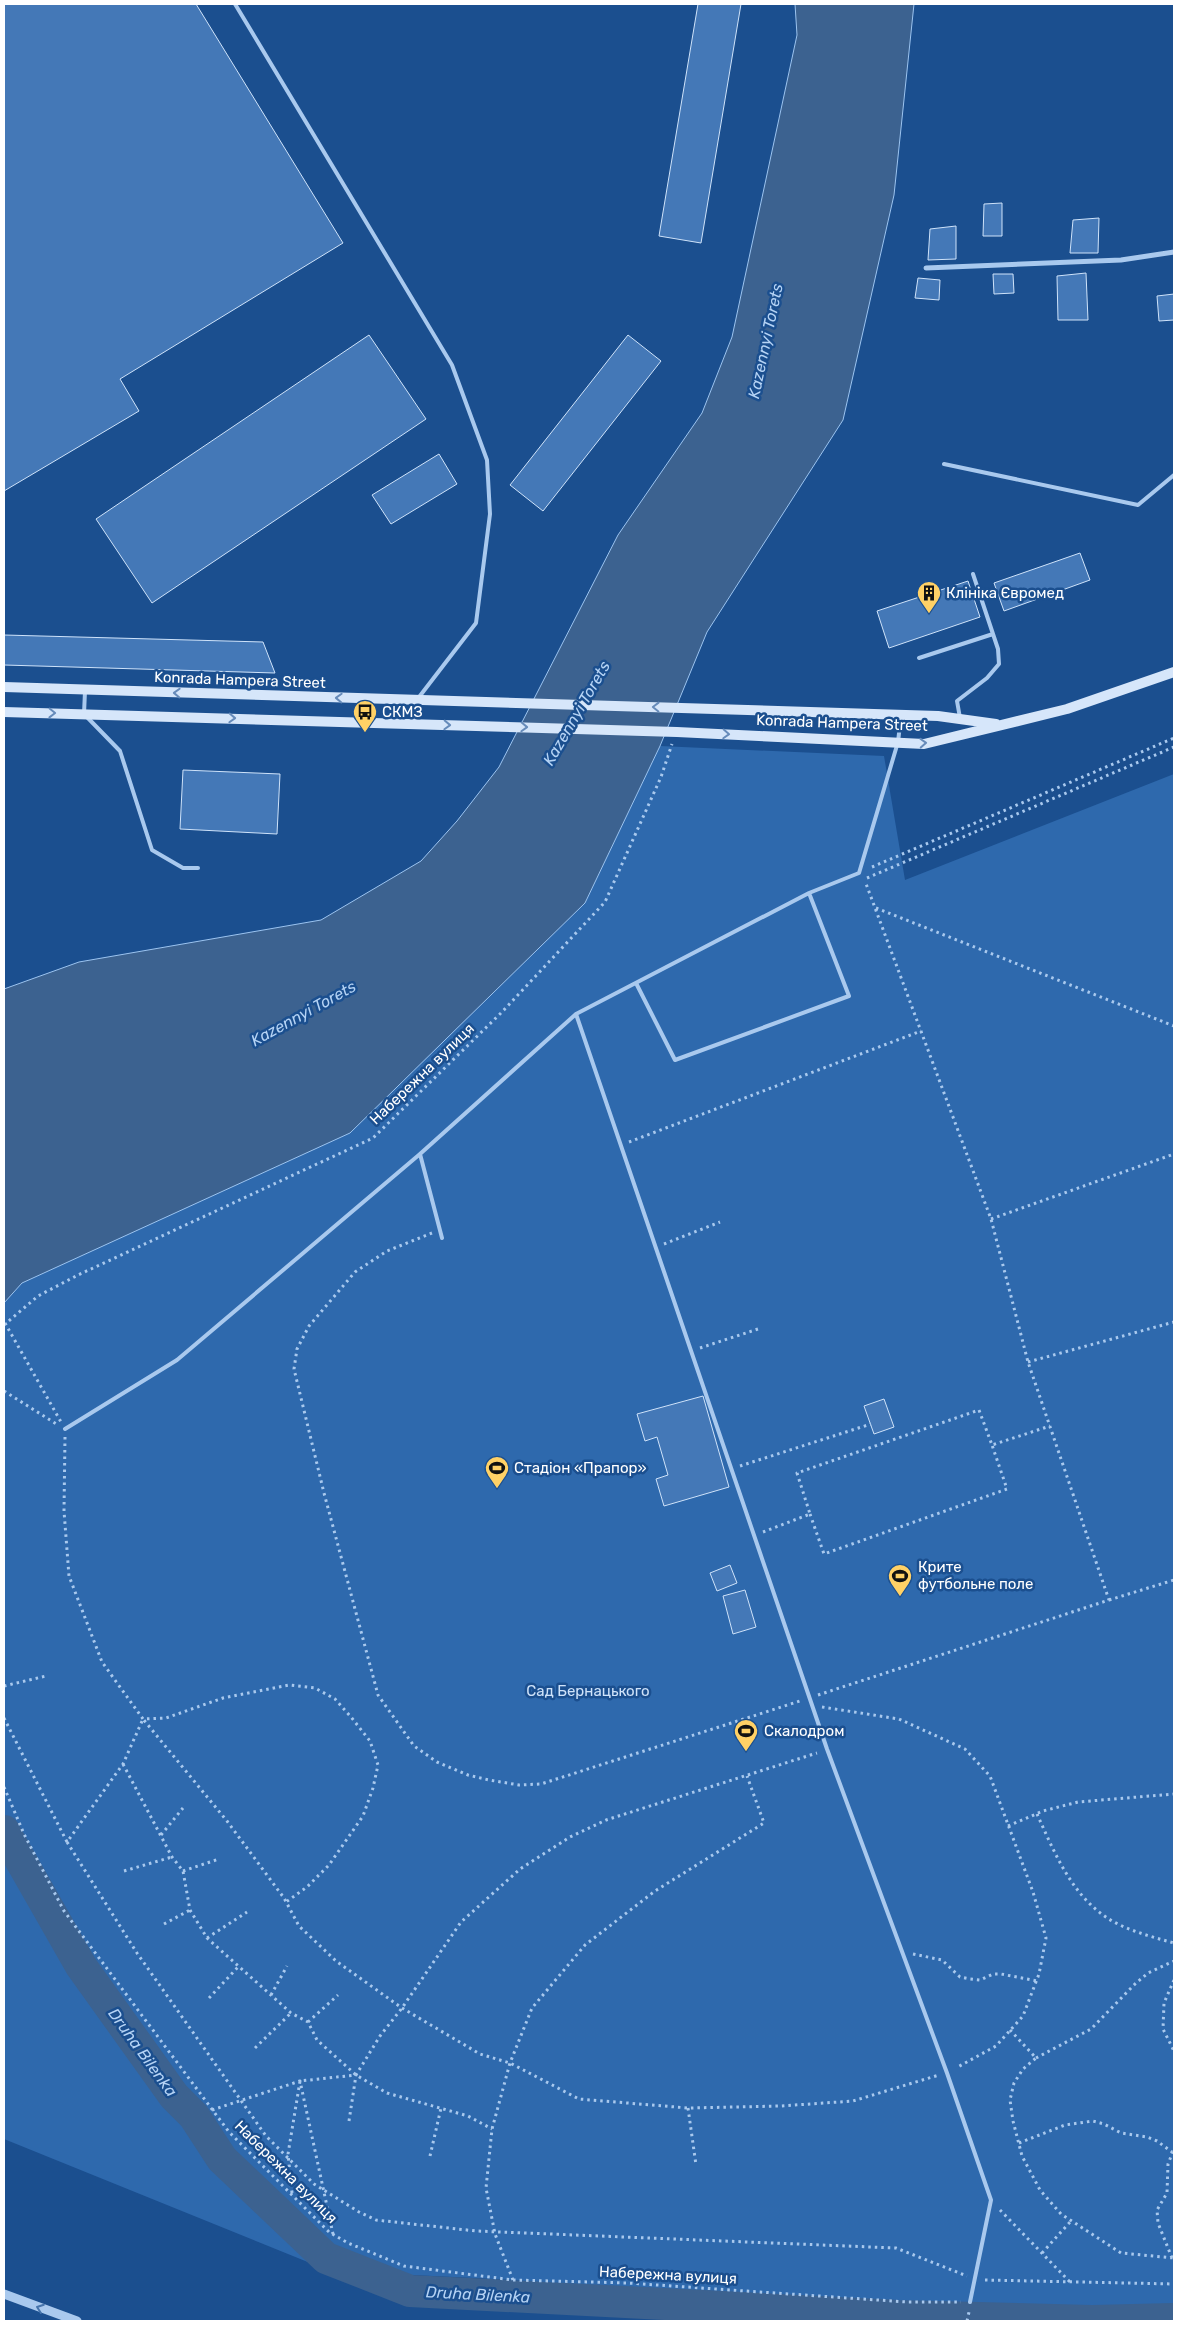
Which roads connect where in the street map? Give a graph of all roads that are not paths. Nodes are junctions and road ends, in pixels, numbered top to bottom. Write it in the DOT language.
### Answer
graph roads {
  1 [pos="235,4"];
  2 [pos="1174,252"];
  3 [pos="926,268"];
  4 [pos="944,464"];
  5 [pos="1174,475"];
  6 [pos="973,574"];
  7 [pos="993,634"];
  8 [pos="919,658"];
  9 [pos="1174,672"];
  10 [pos="4,687"];
  11 [pos="85,690"];
  12 [pos="416,701"];
  13 [pos="4,712"];
  14 [pos="84,714"];
  15 [pos="901,715"];
  16 [pos="961,720"];
  17 [pos="415,724"];
  18 [pos="1004,725"];
  19 [pos="898,742"];
  20 [pos="198,868"];
  21 [pos="809,893"];
  22 [pos="636,983"];
  23 [pos="576,1014"];
  24 [pos="420,1154"];
  25 [pos="442,1238"];
  26 [pos="65,1429"];
  27 [pos="4,2294"];
  28 [pos="970,2302"];
  29 [pos="77,2321"];
  1 -- 12 [label="lane"];
  2 -- 3 [label="street"];
  4 -- 5 [label="lane"];
  6 -- 7 [label="lane"];
  7 -- 8 [label="lane"];
  7 -- 16 [label="lane"];
  9 -- 18 [label="main road, Konrada Hampera Street"];
  10 -- 11 [label="main road, Konrada Hampera Street"];
  12 -- 11 [label="main road, Konrada Hampera Street, one-way"];
  11 -- 14 [label="lane"];
  15 -- 12 [label="main road, Konrada Hampera Street, one-way"];
  12 -- 17 [label="lane"];
  13 -- 14 [label="main road, one-way"];
  14 -- 17 [label="main road, one-way"];
  14 -- 20 [label="lane"];
  15 -- 16 [label="main road, Konrada Hampera Street"];
  15 -- 19 [label="lane"];
  16 -- 18 [label="main road, Konrada Hampera Street"];
  17 -- 19 [label="main road, Konrada Hampera Street, one-way"];
  19 -- 18 [label="main road, Konrada Hampera Street, one-way"];
  19 -- 21 [label="lane"];
  21 -- 22 [label="lane"];
  21 -- 22 [label="lane"];
  22 -- 23 [label="lane"];
  23 -- 24 [label="lane"];
  23 -- 28 [label="lane"];
  24 -- 25 [label="lane"];
  24 -- 26 [label="lane"];
  29 -- 27 [label="street, one-way"];
}
